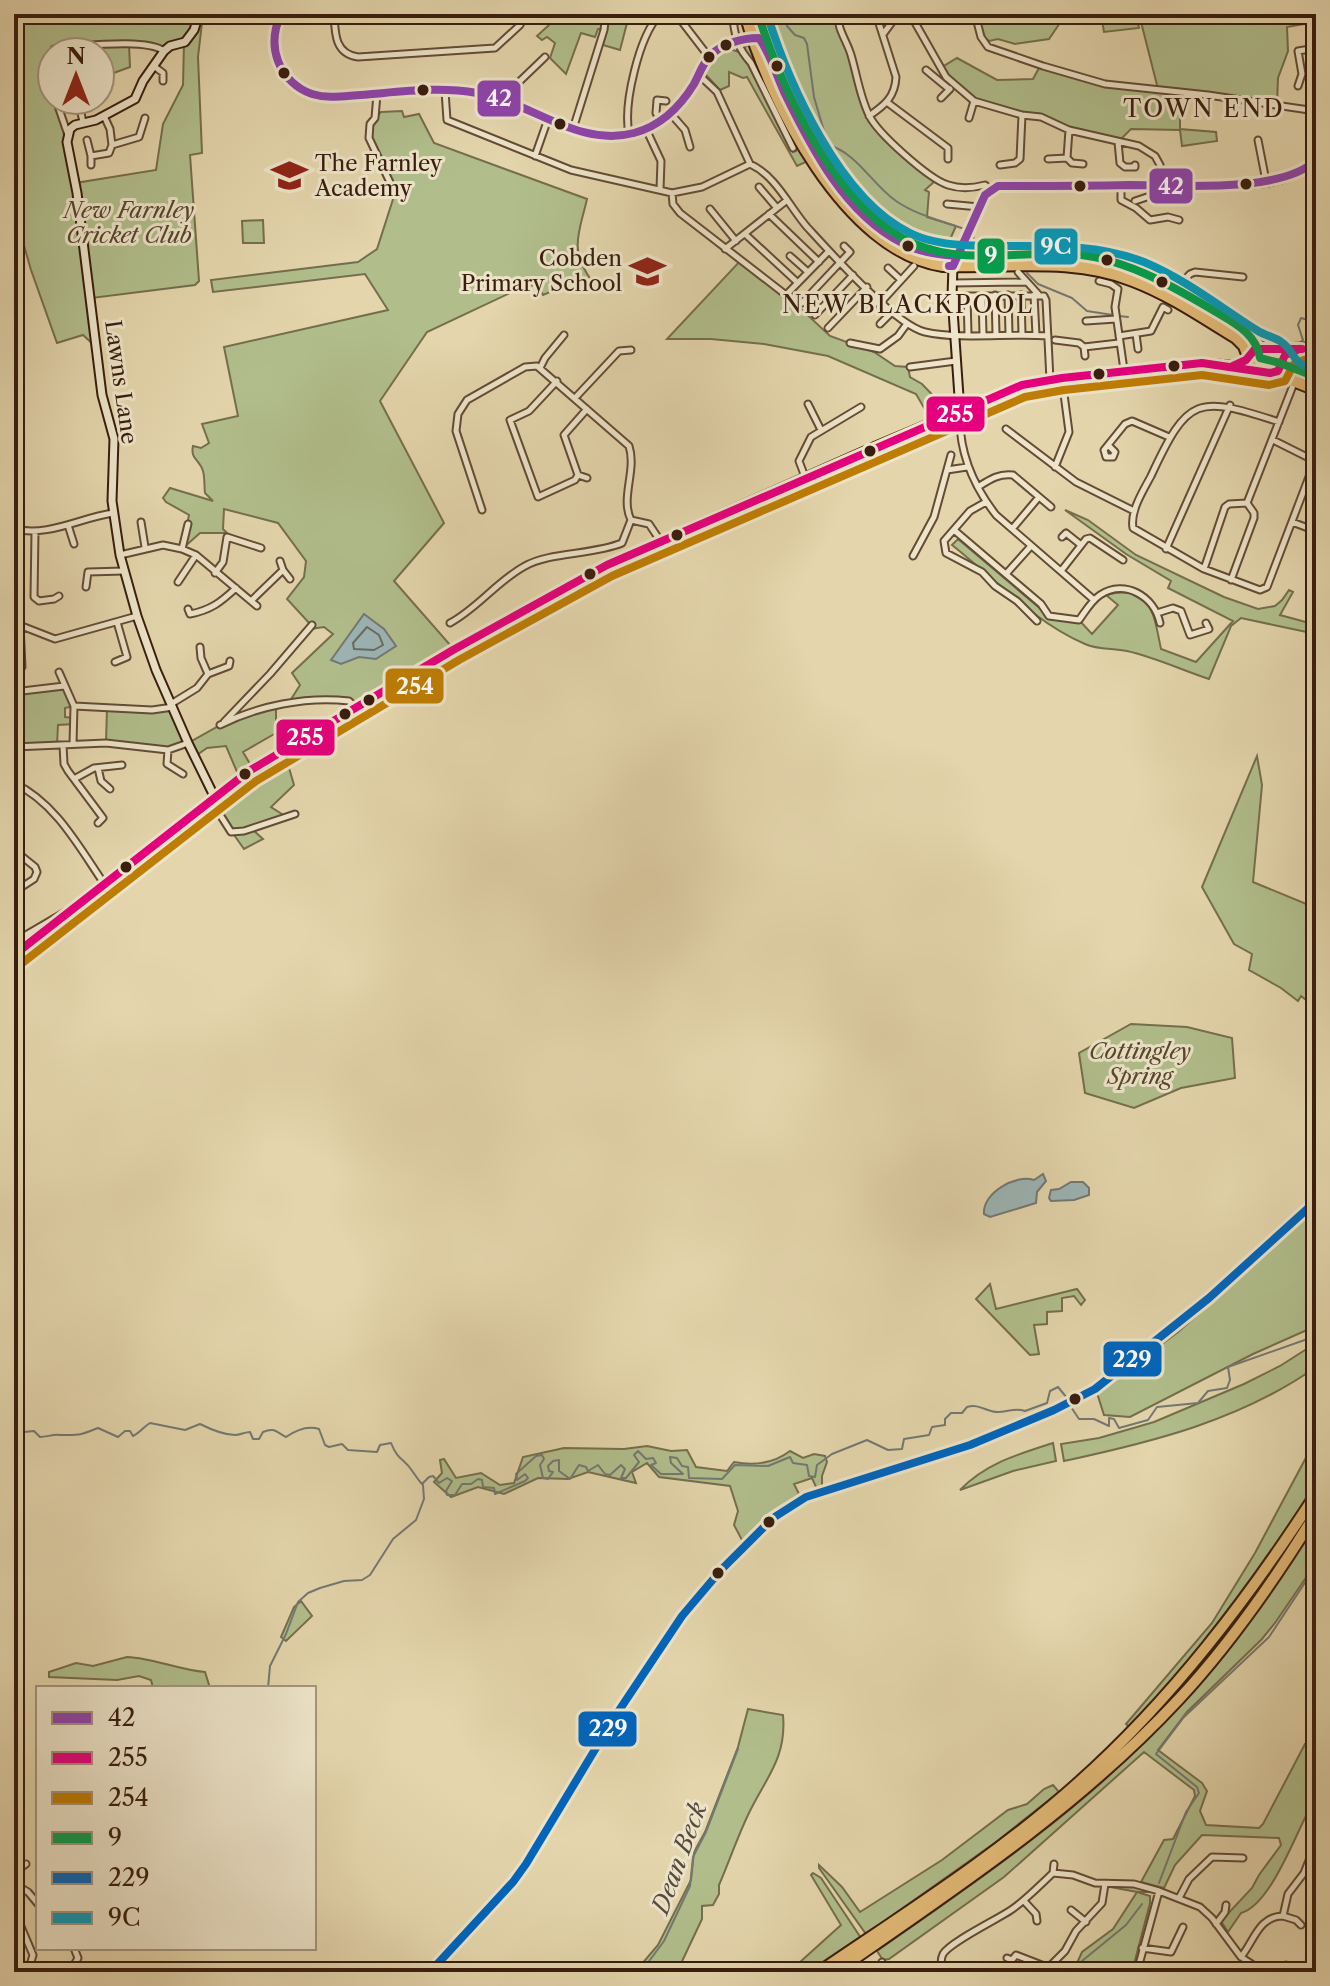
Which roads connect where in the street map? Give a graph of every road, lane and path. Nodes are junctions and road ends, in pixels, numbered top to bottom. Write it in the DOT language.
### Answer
graph roads {
  1 [pos="199,14"];
  2 [pos="281,14"];
  3 [pos="344,14"];
  4 [pos="525,14"];
  5 [pos="606,14"];
  6 [pos="660,14"];
  7 [pos="676,14"];
  8 [pos="732,14"];
  9 [pos="745,14"];
  10 [pos="838,14"];
  11 [pos="876,14"];
  12 [pos="903,14"];
  13 [pos="975,14"];
  14 [pos="334,15"];
  15 [pos="756,19"];
  16 [pos="884,33"];
  17 [pos="757,40"];
  18 [pos="737,43"];
  19 [pos="116,47"];
  20 [pos="1316,48"];
  21 [pos="164,51"];
  22 [pos="545,57"];
  23 [pos="709,57"];
  24 [pos="155,67"];
  25 [pos="926,70"];
  26 [pos="699,75"];
  27 [pos="163,81"];
  28 [pos="1298,86"];
  29 [pos="951,87"];
  30 [pos="445,91"];
  31 [pos="377,94"];
  32 [pos="941,98"];
  33 [pos="666,101"];
  34 [pos="974,101"];
  35 [pos="511,103"];
  36 [pos="888,103"];
  37 [pos="116,109"];
  38 [pos="1316,111"];
  39 [pos="671,114"];
  40 [pos="1022,115"];
  41 [pos="61,116"];
  42 [pos="82,116"];
  43 [pos="104,116"];
  44 [pos="869,116"];
  45 [pos="145,118"];
  46 [pos="969,118"];
  47 [pos="548,119"];
  48 [pos="661,121"];
  49 [pos="83,122"];
  50 [pos="573,129"];
  51 [pos="646,129"];
  52 [pos="1069,130"];
  53 [pos="629,134"];
  54 [pos="68,135"];
  55 [pos="87,140"];
  56 [pos="1258,140"];
  57 [pos="1118,142"];
  58 [pos="112,145"];
  59 [pos="690,147"];
  60 [pos="793,148"];
  61 [pos="91,156"];
  62 [pos="535,156"];
  63 [pos="1067,158"];
  64 [pos="948,159"];
  65 [pos="1048,159"];
  66 [pos="1316,160"];
  67 [pos="750,164"];
  68 [pos="1083,164"];
  69 [pos="91,165"];
  70 [pos="1000,165"];
  71 [pos="1135,165"];
  72 [pos="1266,181"];
  73 [pos="1121,186"];
  74 [pos="1165,186"];
  75 [pos="759,187"];
  76 [pos="660,190"];
  77 [pos="991,190"];
  78 [pos="395,193"];
  79 [pos="672,193"];
  80 [pos="786,201"];
  81 [pos="1135,201"];
  82 [pos="947,204"];
  83 [pos="979,207"];
  84 [pos="777,208"];
  85 [pos="710,209"];
  86 [pos="769,214"];
  87 [pos="1179,220"];
  88 [pos="745,234"];
  89 [pos="736,241"];
  90 [pos="962,244"];
  91 [pos="844,246"];
  92 [pos="725,249"];
  93 [pos="829,251"];
  94 [pos="790,256"];
  95 [pos="954,261"];
  96 [pos="819,262"];
  97 [pos="840,262"];
  98 [pos="970,262"];
  99 [pos="914,266"];
  100 [pos="888,268"];
  101 [pos="808,272"];
  102 [pos="1018,272"];
  103 [pos="853,275"];
  104 [pos="1243,277"];
  105 [pos="901,280"];
  106 [pos="1099,281"];
  107 [pos="1026,282"];
  108 [pos="798,283"];
  109 [pos="952,283"];
  110 [pos="867,287"];
  111 [pos="1176,290"];
  112 [pos="995,295"];
  113 [pos="1008,295"];
  114 [pos="1021,295"];
  115 [pos="1038,295"];
  116 [pos="952,296"];
  117 [pos="967,296"];
  118 [pos="982,296"];
  119 [pos="881,300"];
  120 [pos="802,303"];
  121 [pos="1163,308"];
  122 [pos="868,311"];
  123 [pos="892,312"];
  124 [pos="815,315"];
  125 [pos="1202,317"];
  126 [pos="1116,319"];
  127 [pos="1086,321"];
  128 [pos="880,324"];
  129 [pos="906,325"];
  130 [pos="828,328"];
  131 [pos="955,334"];
  132 [pos="968,334"];
  133 [pos="983,334"];
  134 [pos="996,334"];
  135 [pos="1009,334"];
  136 [pos="1022,334"];
  137 [pos="1136,334"];
  138 [pos="564,335"];
  139 [pos="1036,335"];
  140 [pos="1048,336"];
  141 [pos="1055,340"];
  142 [pos="1119,340"];
  143 [pos="850,343"];
  144 [pos="1084,347"];
  145 [pos="1316,347"];
  146 [pos="1138,349"];
  147 [pos="1267,349"];
  148 [pos="1299,349"];
  149 [pos="631,350"];
  150 [pos="1085,356"];
  151 [pos="1248,357"];
  152 [pos="957,361"];
  153 [pos="1282,362"];
  154 [pos="1233,366"];
  155 [pos="910,367"];
  156 [pos="540,368"];
  157 [pos="1202,368"];
  158 [pos="1128,370"];
  159 [pos="1212,371"];
  160 [pos="1107,372"];
  161 [pos="1265,373"];
  162 [pos="1062,378"];
  163 [pos="1050,380"];
  164 [pos="557,381"];
  165 [pos="1134,381"];
  166 [pos="1294,382"];
  167 [pos="1316,383"];
  168 [pos="1108,384"];
  169 [pos="1064,390"];
  170 [pos="1316,390"];
  171 [pos="1001,392"];
  172 [pos="575,398"];
  173 [pos="808,404"];
  174 [pos="1230,405"];
  175 [pos="861,407"];
  176 [pos="587,409"];
  177 [pos="960,411"];
  178 [pos="933,422"];
  179 [pos="1279,422"];
  180 [pos="820,429"];
  181 [pos="1006,429"];
  182 [pos="943,432"];
  183 [pos="1169,437"];
  184 [pos="1273,440"];
  185 [pos="1109,446"];
  186 [pos="951,455"];
  187 [pos="967,467"];
  188 [pos="1055,467"];
  189 [pos="947,470"];
  190 [pos="578,475"];
  191 [pos="587,478"];
  192 [pos="806,478"];
  193 [pos="978,487"];
  194 [pos="1039,497"];
  195 [pos="986,502"];
  196 [pos="1247,503"];
  197 [pos="1051,507"];
  198 [pos="482,510"];
  199 [pos="1134,511"];
  200 [pos="113,513"];
  201 [pos="631,520"];
  202 [pos="1292,522"];
  203 [pos="143,524"];
  204 [pos="188,524"];
  205 [pos="68,525"];
  206 [pos="14,529"];
  207 [pos="1012,529"];
  208 [pos="954,530"];
  209 [pos="1316,531"];
  210 [pos="35,532"];
  211 [pos="1066,533"];
  212 [pos="661,542"];
  213 [pos="74,544"];
  214 [pos="1081,545"];
  215 [pos="1031,546"];
  216 [pos="145,547"];
  217 [pos="261,548"];
  218 [pos="182,549"];
  219 [pos="1166,549"];
  220 [pos="120,555"];
  221 [pos="196,555"];
  222 [pos="913,556"];
  223 [pos="1123,560"];
  224 [pos="280,561"];
  225 [pos="1204,569"];
  226 [pos="283,570"];
  227 [pos="1316,570"];
  228 [pos="125,571"];
  229 [pos="1061,571"];
  230 [pos="215,573"];
  231 [pos="1006,574"];
  232 [pos="290,579"];
  233 [pos="1231,580"];
  234 [pos="178,582"];
  235 [pos="86,587"];
  236 [pos="236,588"];
  237 [pos="1310,590"];
  238 [pos="59,596"];
  239 [pos="1094,600"];
  240 [pos="251,601"];
  241 [pos="257,606"];
  242 [pos="1157,613"];
  243 [pos="189,614"];
  244 [pos="137,616"];
  245 [pos="1037,621"];
  246 [pos="117,622"];
  247 [pos="450,623"];
  248 [pos="1160,623"];
  249 [pos="1206,623"];
  250 [pos="17,624"];
  251 [pos="312,625"];
  252 [pos="200,647"];
  253 [pos="230,661"];
  254 [pos="115,662"];
  255 [pos="22,667"];
  256 [pos="59,672"];
  257 [pos="208,674"];
  258 [pos="64,686"];
  259 [pos="14,692"];
  260 [pos="74,706"];
  261 [pos="172,706"];
  262 [pos="356,708"];
  263 [pos="188,743"];
  264 [pos="73,744"];
  265 [pos="63,745"];
  266 [pos="14,747"];
  267 [pos="168,750"];
  268 [pos="122,765"];
  269 [pos="98,768"];
  270 [pos="183,774"];
  271 [pos="74,779"];
  272 [pos="14,783"];
  273 [pos="110,789"];
  274 [pos="214,800"];
  275 [pos="295,814"];
  276 [pos="98,823"];
  277 [pos="14,850"];
  278 [pos="105,886"];
  279 [pos="14,892"];
  280 [pos="75,909"];
  281 [pos="14,942"];
  282 [pos="14,955"];
  283 [pos="1316,1201"];
  284 [pos="1316,1494"];
  285 [pos="1316,1513"];
  286 [pos="1141,1728"];
  287 [pos="1128,1742"];
  288 [pos="1316,1843"];
  289 [pos="1243,1858"];
  290 [pos="26,1864"];
  291 [pos="1054,1864"];
  292 [pos="1053,1873"];
  293 [pos="1105,1884"];
  294 [pos="18,1886"];
  295 [pos="1159,1891"];
  296 [pos="1179,1898"];
  297 [pos="1024,1901"];
  298 [pos="36,1902"];
  299 [pos="1226,1905"];
  300 [pos="1071,1910"];
  301 [pos="15,1914"];
  302 [pos="1283,1916"];
  303 [pos="1037,1921"];
  304 [pos="1086,1922"];
  305 [pos="1216,1924"];
  306 [pos="1301,1925"];
  307 [pos="1183,1927"];
  308 [pos="1142,1948"];
  309 [pos="75,1950"];
  310 [pos="1241,1957"];
  311 [pos="1007,1958"];
  312 [pos="882,1962"];
  313 [pos="1286,1965"];
  314 [pos="942,1970"];
  315 [pos="1046,1970"];
  316 [pos="28,1972"];
  317 [pos="70,1972"];
  318 [pos="430,1972"];
  319 [pos="819,1972"];
  320 [pos="835,1972"];
  321 [pos="878,1972"];
  322 [pos="924,1972"];
  323 [pos="1137,1972"];
  324 [pos="1264,1972"];
  325 [pos="1282,1972"];
  1 -- 21 [label="street"];
  2 -- 31 [label="street"];
  3 -- 14 [label="street"];
  4 -- 14 [label="street"];
  5 -- 50 [label="street"];
  6 -- 53 [label="street"];
  7 -- 23 [label="street"];
  8 -- 18 [label="street"];
  9 -- 17 [label="highway"];
  10 -- 44 [label="street"];
  11 -- 16 [label="street"];
  12 -- 16 [label="street"];
  12 -- 29 [label="street"];
  13 -- 38 [label="street"];
  15 -- 17 [label="highway"];
  16 -- 36 [label="street"];
  17 -- 18 [label="street"];
  17 -- 95 [label="highway"];
  17 -- 95 [label="highway"];
  18 -- 23 [label="street"];
  18 -- 60 [label="street"];
  19 -- 21 [label="street"];
  20 -- 28 [label="street"];
  21 -- 24 [label="street"];
  22 -- 35 [label="street"];
  23 -- 26 [label="street"];
  24 -- 27 [label="street"];
  24 -- 37 [label="street"];
  25 -- 29 [label="street"];
  26 -- 39 [label="street"];
  26 -- 67 [label="street"];
  29 -- 32 [label="street"];
  29 -- 34 [label="street"];
  30 -- 31 [label="street"];
  30 -- 35 [label="street"];
  30 -- 62 [label="street"];
  31 -- 78 [label="street"];
  33 -- 48 [label="street"];
  34 -- 40 [label="street"];
  34 -- 46 [label="street"];
  35 -- 47 [label="street"];
  36 -- 44 [label="street"];
  36 -- 64 [label="street"];
  39 -- 48 [label="street"];
  39 -- 59 [label="street"];
  40 -- 52 [label="street"];
  40 -- 70 [label="street"];
  41 -- 54 [label="street, Lawns Lane"];
  42 -- 49 [label="street"];
  43 -- 49 [label="street"];
  43 -- 58 [label="street"];
  44 -- 77 [label="street"];
  45 -- 58 [label="street"];
  47 -- 50 [label="street"];
  47 -- 62 [label="street"];
  48 -- 51 [label="street"];
  49 -- 54 [label="street"];
  50 -- 53 [label="street"];
  51 -- 53 [label="street"];
  51 -- 76 [label="street"];
  52 -- 57 [label="street"];
  52 -- 63 [label="street"];
  54 -- 200 [label="street, Lawns Lane"];
  55 -- 61 [label="street"];
  56 -- 72 [label="street"];
  57 -- 71 [label="street"];
  57 -- 74 [label="street"];
  58 -- 61 [label="street"];
  61 -- 69 [label="street"];
  62 -- 76 [label="street"];
  63 -- 65 [label="street"];
  63 -- 68 [label="street"];
  66 -- 72 [label="street"];
  67 -- 79 [label="street"];
  67 -- 80 [label="street"];
  72 -- 74 [label="street"];
  73 -- 74 [label="street"];
  73 -- 77 [label="street"];
  73 -- 87 [label="street"];
  74 -- 81 [label="street"];
  75 -- 84 [label="street"];
  76 -- 79 [label="street"];
  77 -- 83 [label="street"];
  79 -- 92 [label="street"];
  80 -- 84 [label="street"];
  80 -- 93 [label="street"];
  82 -- 83 [label="street"];
  83 -- 90 [label="street"];
  84 -- 86 [label="street"];
  85 -- 89 [label="street"];
  86 -- 88 [label="street"];
  86 -- 96 [label="street"];
  88 -- 89 [label="street"];
  88 -- 108 [label="street"];
  89 -- 92 [label="street"];
  90 -- 95 [label="street"];
  90 -- 98 [label="street"];
  91 -- 97 [label="street"];
  92 -- 108 [label="street"];
  93 -- 96 [label="street"];
  93 -- 97 [label="street"];
  94 -- 101 [label="street"];
  95 -- 98 [label="highway"];
  95 -- 109 [label="street"];
  96 -- 101 [label="street"];
  97 -- 103 [label="street"];
  97 -- 120 [label="street"];
  98 -- 111 [label="highway"];
  98 -- 125 [label="highway"];
  99 -- 105 [label="street"];
  100 -- 105 [label="street"];
  101 -- 108 [label="street"];
  102 -- 107 [label="street"];
  103 -- 110 [label="street"];
  103 -- 124 [label="street"];
  104 -- 111 [label="street"];
  105 -- 119 [label="street"];
  106 -- 126 [label="street"];
  107 -- 109 [label="street"];
  107 -- 115 [label="street"];
  109 -- 116 [label="street"];
  110 -- 119 [label="street"];
  110 -- 130 [label="street"];
  111 -- 125 [label="highway"];
  111 -- 147 [label="highway"];
  112 -- 113 [label="street"];
  112 -- 118 [label="street"];
  112 -- 134 [label="street"];
  113 -- 114 [label="street"];
  113 -- 135 [label="street"];
  114 -- 115 [label="street"];
  114 -- 136 [label="street"];
  115 -- 139 [label="street"];
  115 -- 140 [label="street"];
  116 -- 117 [label="street"];
  116 -- 131 [label="street"];
  117 -- 118 [label="street"];
  117 -- 132 [label="street"];
  118 -- 133 [label="street"];
  119 -- 122 [label="street"];
  119 -- 123 [label="street"];
  121 -- 137 [label="street"];
  123 -- 128 [label="street"];
  123 -- 129 [label="street"];
  125 -- 151 [label="highway"];
  126 -- 127 [label="street"];
  126 -- 142 [label="street"];
  129 -- 131 [label="street"];
  129 -- 143 [label="street"];
  131 -- 132 [label="street"];
  131 -- 152 [label="street"];
  132 -- 133 [label="street"];
  133 -- 134 [label="street"];
  134 -- 135 [label="street"];
  135 -- 136 [label="street"];
  136 -- 139 [label="street"];
  137 -- 142 [label="street"];
  137 -- 146 [label="street"];
  138 -- 156 [label="street"];
  139 -- 140 [label="street"];
  140 -- 163 [label="street"];
  141 -- 144 [label="street"];
  142 -- 144 [label="street"];
  142 -- 158 [label="street"];
  144 -- 150 [label="street"];
  145 -- 148 [label="main road"];
  147 -- 148 [label="main road"];
  147 -- 151 [label="highway"];
  147 -- 153 [label="highway"];
  148 -- 153 [label="main road"];
  149 -- 172 [label="street"];
  151 -- 154 [label="main road"];
  151 -- 161 [label="highway"];
  152 -- 155 [label="street"];
  152 -- 177 [label="street"];
  153 -- 161 [label="highway"];
  153 -- 167 [label="highway"];
  154 -- 157 [label="main road"];
  154 -- 161 [label="main road"];
  156 -- 164 [label="street"];
  156 -- 198 [label="street"];
  157 -- 158 [label="main road"];
  157 -- 159 [label="street"];
  157 -- 165 [label="street"];
  158 -- 160 [label="main road"];
  158 -- 165 [label="street"];
  160 -- 162 [label="main road"];
  160 -- 168 [label="street"];
  161 -- 166 [label="highway"];
  162 -- 163 [label="main road"];
  162 -- 169 [label="street"];
  163 -- 171 [label="main road"];
  164 -- 172 [label="street"];
  164 -- 190 [label="street"];
  165 -- 168 [label="street"];
  166 -- 170 [label="highway"];
  166 -- 179 [label="street"];
  168 -- 169 [label="street"];
  169 -- 171 [label="street"];
  169 -- 188 [label="street"];
  171 -- 177 [label="main road"];
  172 -- 176 [label="street"];
  173 -- 180 [label="street"];
  174 -- 179 [label="street"];
  174 -- 183 [label="street"];
  174 -- 219 [label="street"];
  175 -- 180 [label="street"];
  176 -- 190 [label="street"];
  176 -- 201 [label="street"];
  177 -- 178 [label="main road"];
  177 -- 187 [label="street"];
  178 -- 182 [label="street"];
  178 -- 192 [label="main road"];
  179 -- 184 [label="street"];
  180 -- 192 [label="street"];
  181 -- 188 [label="street"];
  183 -- 185 [label="street"];
  183 -- 199 [label="street"];
  184 -- 196 [label="street"];
  184 -- 202 [label="street"];
  186 -- 189 [label="street"];
  187 -- 189 [label="street"];
  187 -- 193 [label="street"];
  188 -- 199 [label="street"];
  189 -- 222 [label="street"];
  190 -- 191 [label="street"];
  192 -- 212 [label="main road"];
  193 -- 194 [label="street"];
  193 -- 195 [label="street"];
  194 -- 197 [label="street"];
  194 -- 207 [label="street"];
  195 -- 207 [label="street"];
  195 -- 208 [label="street"];
  196 -- 225 [label="street"];
  196 -- 233 [label="street"];
  199 -- 219 [label="street"];
  200 -- 205 [label="street"];
  200 -- 220 [label="street, Lawns Lane"];
  201 -- 212 [label="street"];
  201 -- 247 [label="street"];
  202 -- 209 [label="street"];
  202 -- 233 [label="street"];
  203 -- 216 [label="street"];
  204 -- 218 [label="street"];
  205 -- 210 [label="street"];
  205 -- 213 [label="street"];
  206 -- 210 [label="street"];
  207 -- 215 [label="street"];
  208 -- 231 [label="street"];
  208 -- 245 [label="street"];
  210 -- 238 [label="street"];
  211 -- 214 [label="street"];
  212 -- 262 [label="main road"];
  214 -- 223 [label="street"];
  214 -- 229 [label="street"];
  215 -- 229 [label="street"];
  215 -- 231 [label="street"];
  216 -- 218 [label="street"];
  216 -- 220 [label="street"];
  217 -- 230 [label="street"];
  218 -- 221 [label="street"];
  219 -- 225 [label="street"];
  220 -- 228 [label="street, Lawns Lane"];
  221 -- 230 [label="street"];
  221 -- 234 [label="street"];
  224 -- 226 [label="street"];
  225 -- 233 [label="street"];
  226 -- 232 [label="street"];
  226 -- 240 [label="street"];
  227 -- 237 [label="street"];
  228 -- 235 [label="street"];
  228 -- 244 [label="street, Lawns Lane"];
  229 -- 239 [label="street"];
  230 -- 236 [label="street"];
  231 -- 239 [label="street"];
  236 -- 240 [label="street"];
  236 -- 243 [label="street"];
  239 -- 242 [label="street"];
  240 -- 241 [label="street"];
  242 -- 248 [label="street"];
  242 -- 249 [label="street"];
  244 -- 246 [label="street"];
  244 -- 261 [label="street, Lawns Lane"];
  246 -- 250 [label="street"];
  246 -- 254 [label="street"];
  250 -- 255 [label="street"];
  251 -- 262 [label="street"];
  252 -- 257 [label="street"];
  253 -- 257 [label="street"];
  256 -- 258 [label="street"];
  257 -- 261 [label="street"];
  258 -- 259 [label="street"];
  258 -- 260 [label="street"];
  260 -- 261 [label="street"];
  260 -- 264 [label="street"];
  261 -- 263 [label="street, Lawns Lane"];
  262 -- 274 [label="main road"];
  263 -- 267 [label="street"];
  263 -- 274 [label="street, Lawns Lane"];
  264 -- 265 [label="street"];
  264 -- 267 [label="street"];
  265 -- 266 [label="street"];
  265 -- 271 [label="street"];
  267 -- 270 [label="street"];
  268 -- 269 [label="street"];
  269 -- 271 [label="street"];
  269 -- 273 [label="street"];
  271 -- 276 [label="street"];
  272 -- 278 [label="street"];
  274 -- 275 [label="street"];
  274 -- 278 [label="main road"];
  277 -- 279 [label="street"];
  278 -- 280 [label="main road"];
  280 -- 281 [label="street"];
  280 -- 282 [label="main road"];
  283 -- 318 [label="main road"];
  284 -- 286 [label="highway"];
  285 -- 286 [label="highway"];
  286 -- 287 [label="highway"];
  287 -- 319 [label="highway"];
  287 -- 320 [label="highway"];
  288 -- 302 [label="street"];
  289 -- 296 [label="street"];
  290 -- 294 [label="street"];
  291 -- 292 [label="street"];
  292 -- 293 [label="street"];
  292 -- 297 [label="street"];
  293 -- 295 [label="street"];
  293 -- 304 [label="street"];
  294 -- 298 [label="street"];
  294 -- 301 [label="street"];
  295 -- 296 [label="street"];
  295 -- 308 [label="street"];
  296 -- 305 [label="street"];
  297 -- 303 [label="street"];
  297 -- 314 [label="street"];
  299 -- 305 [label="street"];
  300 -- 304 [label="street"];
  301 -- 316 [label="street"];
  302 -- 306 [label="street"];
  302 -- 310 [label="street"];
  304 -- 315 [label="street"];
  305 -- 310 [label="street"];
  307 -- 308 [label="street"];
  308 -- 323 [label="street"];
  309 -- 317 [label="street"];
  310 -- 324 [label="street"];
  311 -- 315 [label="street"];
  312 -- 321 [label="street"];
  313 -- 325 [label="street"];
  314 -- 322 [label="street"];
}
